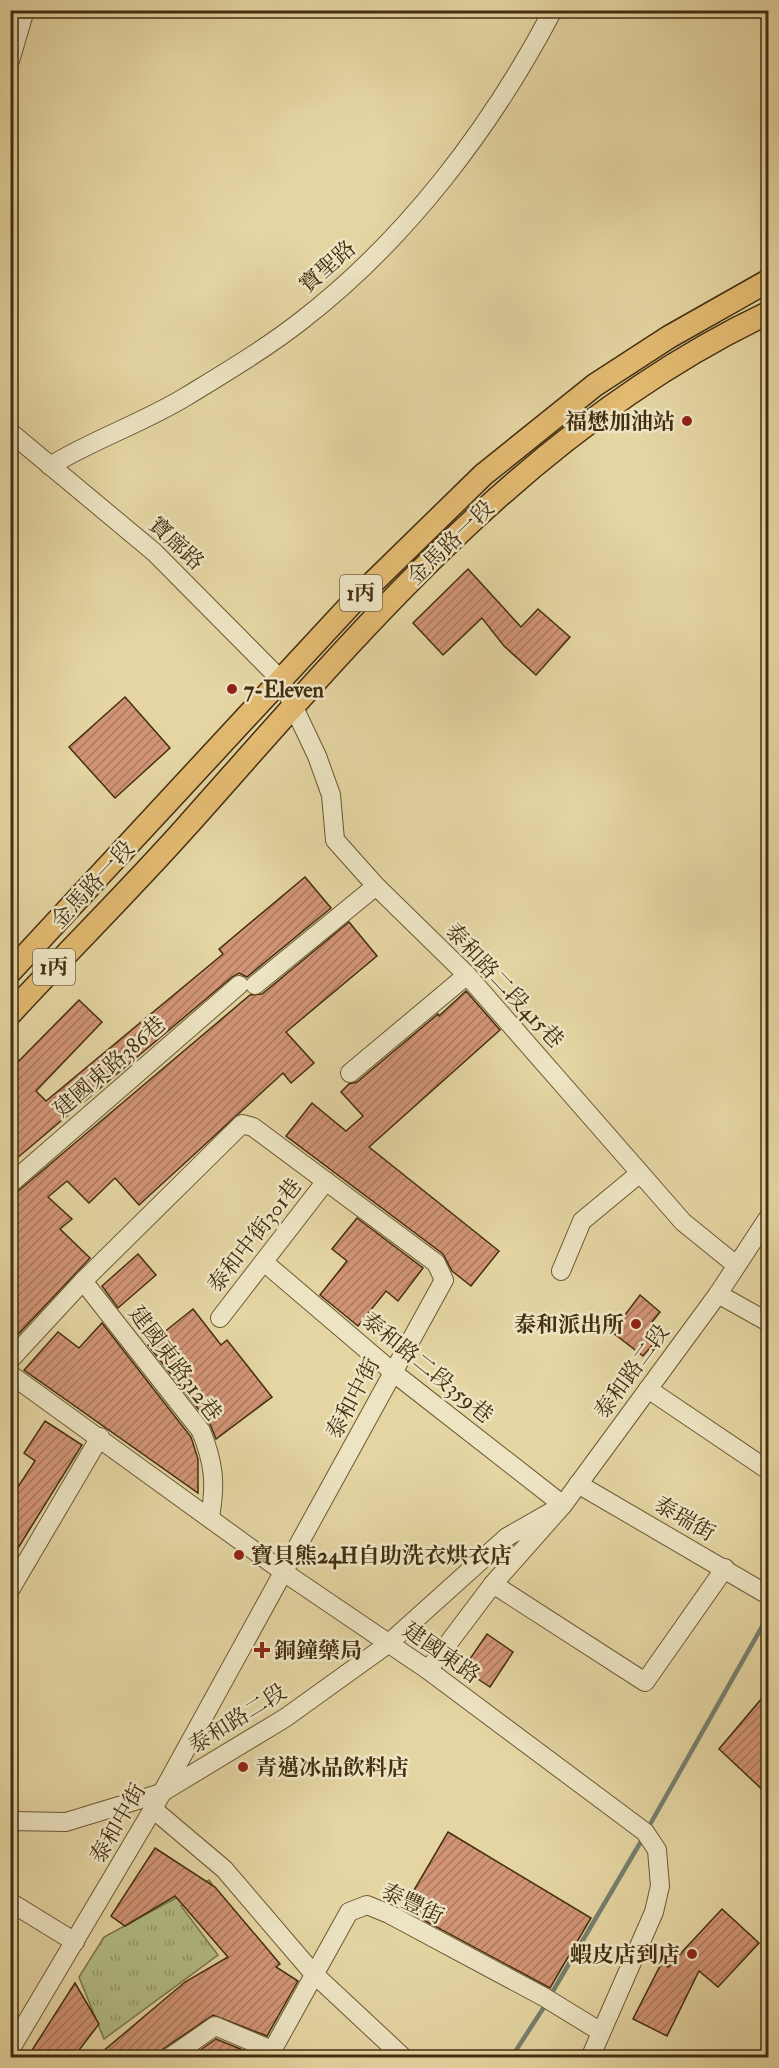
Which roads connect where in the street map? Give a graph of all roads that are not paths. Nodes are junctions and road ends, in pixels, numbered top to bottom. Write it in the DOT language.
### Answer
graph roads {
  1 [pos="25,10"];
  2 [pos="553,10"];
  3 [pos="10,62"];
  4 [pos="768,281"];
  5 [pos="768,313"];
  6 [pos="10,432"];
  7 [pos="50,466"];
  8 [pos="281,680"];
  9 [pos="292,706"];
  10 [pos="376,886"];
  11 [pos="10,972"];
  12 [pos="467,975"];
  13 [pos="10,1014"];
  14 [pos="350,1073"];
  15 [pos="640,1173"];
  16 [pos="326,1181"];
  17 [pos="10,1184"];
  18 [pos="768,1218"];
  19 [pos="265,1263"];
  20 [pos="736,1265"];
  21 [pos="561,1270"];
  22 [pos="83,1281"];
  23 [pos="718,1294"];
  24 [pos="220,1318"];
  25 [pos="768,1322"];
  26 [pos="10,1360"];
  27 [pos="394,1373"];
  28 [pos="10,1374"];
  29 [pos="648,1389"];
  30 [pos="100,1437"];
  31 [pos="768,1470"];
  32 [pos="578,1484"];
  33 [pos="563,1505"];
  34 [pos="210,1517"];
  35 [pos="725,1568"];
  36 [pos="285,1573"];
  37 [pos="493,1584"];
  38 [pos="10,1590"];
  39 [pos="768,1595"];
  40 [pos="388,1644"];
  41 [pos="428,1670"];
  42 [pos="157,1801"];
  43 [pos="10,1821"];
  44 [pos="10,1902"];
  45 [pos="75,1942"];
  46 [pos="314,1973"];
  47 [pos="602,2032"];
  48 [pos="10,2050"];
  49 [pos="270,2054"];
  50 [pos="169,2058"];
  51 [pos="404,2058"];
  52 [pos="590,2058"];
  1 -- 3 [label="street"];
  2 -- 7 [label="street, 寶聖路"];
  4 -- 8 [label="main road, 金馬路一段 / 1丙"];
  5 -- 9 [label="main road, 金馬路一段 / 1丙"];
  6 -- 7 [label="street, 寶廍路"];
  7 -- 8 [label="street, 寶廍路"];
  8 -- 9 [label="street, 寶廍路"];
  8 -- 11 [label="main road, 金馬路一段 / 1丙"];
  9 -- 10 [label="street, 泰和路二段415巷"];
  9 -- 13 [label="main road, 金馬路一段 / 1丙"];
  10 -- 12 [label="street, 泰和路二段415巷"];
  10 -- 17 [label="street, 建國東路386巷"];
  12 -- 14 [label="street"];
  12 -- 15 [label="street, 泰和路二段415巷"];
  15 -- 20 [label="street, 泰和路二段415巷"];
  15 -- 21 [label="street"];
  16 -- 19 [label="street, 泰和中街301巷"];
  16 -- 22 [label="street, 泰和中街"];
  16 -- 27 [label="street, 泰和中街"];
  18 -- 20 [label="street, 泰和路二段"];
  19 -- 24 [label="street, 泰和中街301巷"];
  19 -- 27 [label="street, 泰和路二段359巷"];
  20 -- 23 [label="street, 泰和路二段"];
  22 -- 26 [label="street, 泰和中街"];
  22 -- 34 [label="street, 建國東路312巷"];
  23 -- 25 [label="street"];
  23 -- 29 [label="street, 泰和路二段"];
  27 -- 33 [label="street, 泰和路二段359巷"];
  27 -- 36 [label="street, 泰和中街"];
  28 -- 30 [label="street, 建國東路"];
  29 -- 31 [label="street"];
  29 -- 32 [label="street, 泰和路二段"];
  30 -- 34 [label="street, 建國東路"];
  30 -- 38 [label="street"];
  32 -- 33 [label="street, 泰和路二段"];
  32 -- 35 [label="street, 泰瑞街"];
  33 -- 37 [label="street, 泰和路二段"];
  33 -- 40 [label="street, 泰和路二段"];
  34 -- 36 [label="street, 建國東路"];
  35 -- 37 [label="street"];
  35 -- 39 [label="street, 泰瑞街"];
  36 -- 40 [label="street, 建國東路"];
  36 -- 42 [label="street, 泰和中街"];
  37 -- 41 [label="street, 泰和路二段"];
  40 -- 41 [label="street, 建國東路"];
  40 -- 42 [label="street, 泰和路二段"];
  41 -- 47 [label="street, 建國東路"];
  42 -- 43 [label="street"];
  42 -- 45 [label="street, 泰和中街"];
  42 -- 46 [label="street"];
  44 -- 45 [label="street"];
  45 -- 48 [label="street, 泰和中街"];
  46 -- 47 [label="street, 泰豐街"];
  46 -- 49 [label="street, 泰豐街"];
  46 -- 51 [label="street"];
  47 -- 52 [label="street, 建國東路"];
  49 -- 50 [label="street"];
}
